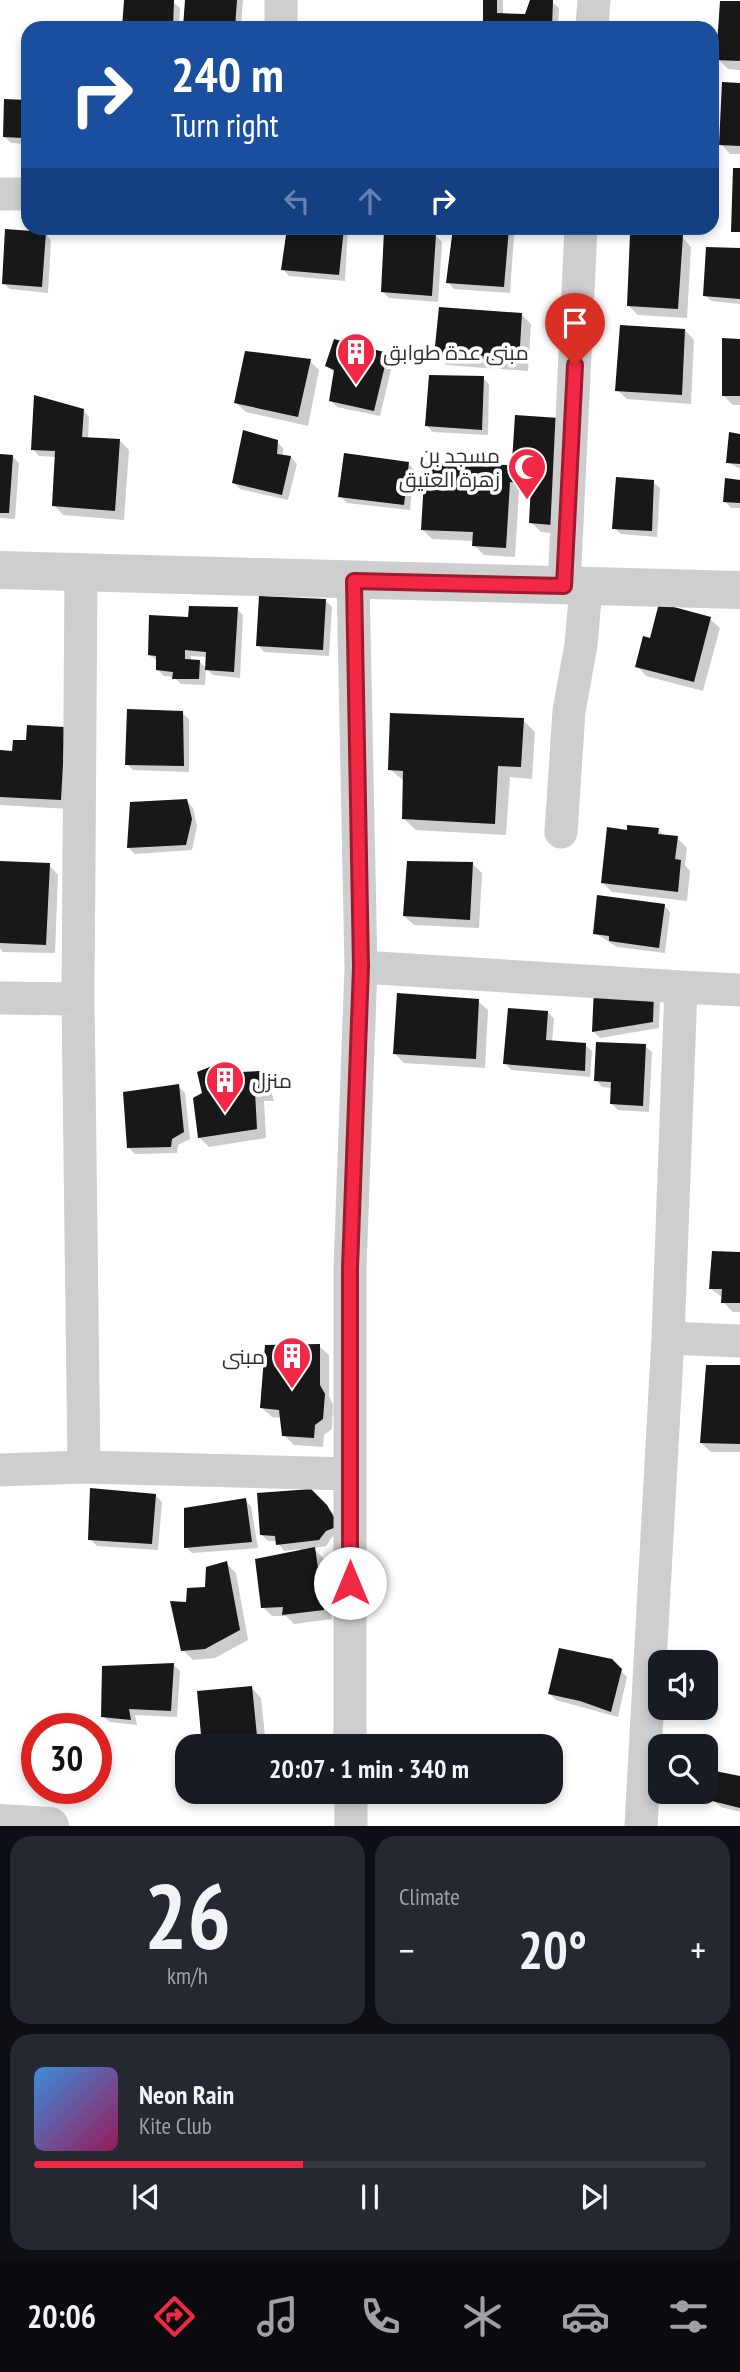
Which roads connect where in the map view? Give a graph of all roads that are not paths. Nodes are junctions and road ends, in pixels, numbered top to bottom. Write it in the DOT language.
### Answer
graph roads {
  1 [pos="281,0"];
  2 [pos="594,0"];
  3 [pos="281,21"];
  4 [pos="592,21"];
  5 [pos="0,194"];
  6 [pos="21,194"];
  7 [pos="582,235"];
  8 [pos="0,570"];
  9 [pos="82,574"];
  10 [pos="354,581"];
  11 [pos="575,586"];
  12 [pos="740,590"];
  13 [pos="561,832"];
  14 [pos="361,967"];
  15 [pos="681,987"];
  16 [pos="740,990"];
  17 [pos="0,998"];
  18 [pos="78,999"];
  19 [pos="668,1338"];
  20 [pos="740,1341"];
  21 [pos="84,1467"];
  22 [pos="0,1470"];
  23 [pos="350,1474"];
  24 [pos="351,1734"];
  25 [pos="351,1804"];
  26 [pos="0,1823"];
  27 [pos="50,1826"];
  28 [pos="351,1826"];
  29 [pos="641,1826"];
  1 -- 3 [label="street"];
  2 -- 4 [label="street"];
  5 -- 6 [label="street"];
  7 -- 11 [label="street"];
  8 -- 9 [label="street"];
  9 -- 10 [label="street"];
  9 -- 18 [label="street"];
  10 -- 11 [label="street"];
  10 -- 14 [label="street"];
  11 -- 12 [label="street"];
  11 -- 13 [label="street"];
  14 -- 15 [label="street"];
  14 -- 23 [label="street"];
  15 -- 16 [label="street"];
  15 -- 19 [label="street"];
  17 -- 18 [label="street"];
  18 -- 21 [label="street"];
  19 -- 20 [label="street"];
  19 -- 29 [label="street"];
  21 -- 22 [label="street"];
  21 -- 23 [label="street"];
  23 -- 24 [label="street"];
  25 -- 28 [label="street"];
  26 -- 27 [label="street"];
}
